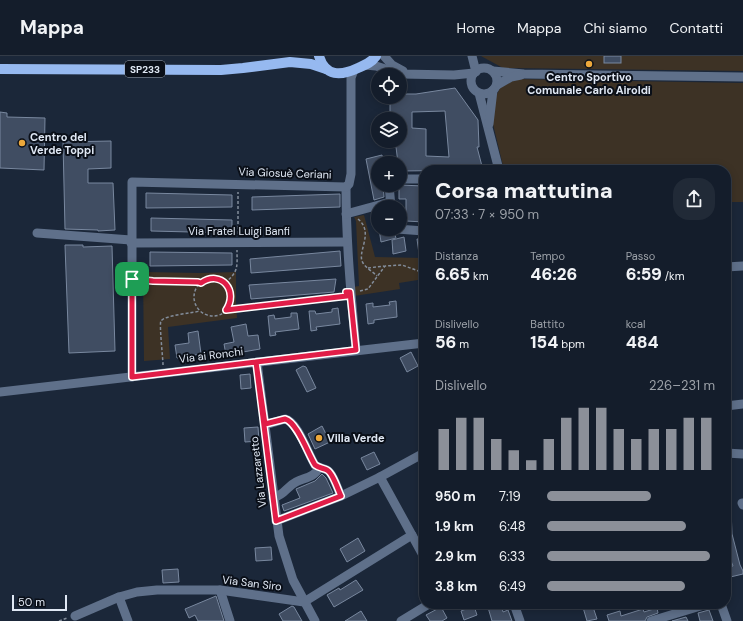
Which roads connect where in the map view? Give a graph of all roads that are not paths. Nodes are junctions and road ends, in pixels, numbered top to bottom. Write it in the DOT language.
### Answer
graph roads {
  1 [pos="303,56"];
  2 [pos="319,56"];
  3 [pos="376,56"];
  4 [pos="384,56"];
  5 [pos="472,56"];
  6 [pos="475,56"];
  7 [pos="290,62"];
  8 [pos="365,65"];
  9 [pos="382,68"];
  10 [pos="397,68"];
  11 [pos="0,69"];
  12 [pos="326,69"];
  13 [pos="354,70"];
  14 [pos="489,70"];
  15 [pos="475,72"];
  16 [pos="407,73"];
  17 [pos="524,74"];
  18 [pos="454,75"];
  19 [pos="743,77"];
  20 [pos="472,84"];
  21 [pos="495,87"];
  22 [pos="479,92"];
  23 [pos="489,129"];
  24 [pos="498,165"];
  25 [pos="407,179"];
  26 [pos="419,179"];
  27 [pos="346,186"];
  28 [pos="371,210"];
  29 [pos="346,217"];
  30 [pos="407,230"];
  31 [pos="419,231"];
  32 [pos="37,233"];
  33 [pos="131,241"];
  34 [pos="347,242"];
  35 [pos="743,266"];
  36 [pos="731,267"];
  37 [pos="419,344"];
  38 [pos="356,350"];
  39 [pos="256,362"];
  40 [pos="132,377"];
  41 [pos="0,392"];
  42 [pos="743,404"];
  43 [pos="731,405"];
  44 [pos="265,424"];
  45 [pos="731,453"];
  46 [pos="743,454"];
  47 [pos="419,456"];
  48 [pos="319,468"];
  49 [pos="380,477"];
  50 [pos="341,496"];
  51 [pos="273,498"];
  52 [pos="276,521"];
  53 [pos="412,535"];
  54 [pos="419,548"];
  55 [pos="220,590"];
  56 [pos="119,597"];
  57 [pos="304,602"];
  58 [pos="420,609"];
  59 [pos="516,609"];
  60 [pos="691,609"];
  61 [pos="723,609"];
  62 [pos="75,616"];
  63 [pos="128,621"];
  64 [pos="230,621"];
  65 [pos="315,621"];
  66 [pos="401,621"];
  67 [pos="520,621"];
  68 [pos="651,621"];
  69 [pos="727,621"];
  1 -- 7 [label="main road, SP233"];
  2 -- 12 [label="main road"];
  3 -- 8 [label="main road, SP233"];
  4 -- 10 [label="street"];
  5 -- 15 [label="street"];
  6 -- 14 [label="street"];
  7 -- 11 [label="main road, SP233"];
  7 -- 12 [label="main road, SP233"];
  8 -- 9 [label="street"];
  8 -- 13 [label="main road, SP233"];
  12 -- 13 [label="main road, SP233"];
  13 -- 27 [label="street"];
  14 -- 15 [label="street"];
  14 -- 17 [label="street"];
  14 -- 21 [label="street"];
  15 -- 18 [label="street"];
  15 -- 20 [label="street"];
  16 -- 18 [label="street"];
  17 -- 19 [label="street"];
  17 -- 21 [label="street"];
  18 -- 20 [label="street"];
  20 -- 22 [label="street"];
  21 -- 22 [label="street"];
  21 -- 23 [label="street"];
  22 -- 23 [label="street"];
  23 -- 24 [label="street"];
  25 -- 26 [label="street"];
  27 -- 29 [label="street, Via Giosuè Ceriani"];
  27 -- 33 [label="street, Via Giosuè Ceriani"];
  28 -- 29 [label="street"];
  29 -- 34 [label="street, Via Giosuè Ceriani"];
  30 -- 31 [label="street"];
  32 -- 33 [label="street, Via Fratel Luigi Banfi"];
  33 -- 34 [label="street, Via Fratel Luigi Banfi"];
  33 -- 40 [label="street"];
  34 -- 38 [label="street, Via Giosuè Ceriani"];
  35 -- 36 [label="street"];
  37 -- 38 [label="street, Via ai Ronchi"];
  38 -- 39 [label="street, Via ai Ronchi"];
  39 -- 40 [label="street, Via ai Ronchi"];
  39 -- 44 [label="street, Via Lazzaretto"];
  40 -- 41 [label="street, Via ai Ronchi"];
  42 -- 43 [label="street"];
  44 -- 48 [label="street"];
  44 -- 51 [label="street, Via Lazzaretto"];
  45 -- 46 [label="street"];
  47 -- 49 [label="street"];
  48 -- 50 [label="street"];
  48 -- 51 [label="street"];
  49 -- 50 [label="street"];
  49 -- 53 [label="street"];
  50 -- 52 [label="street"];
  51 -- 52 [label="street, Via Lazzaretto"];
  52 -- 57 [label="street, Via Lazzaretto"];
  53 -- 54 [label="street"];
  53 -- 57 [label="street"];
  55 -- 56 [label="street, Via San Siro"];
  55 -- 57 [label="street, Via San Siro"];
  55 -- 64 [label="street"];
  56 -- 62 [label="street, Via San Siro"];
  56 -- 63 [label="street"];
  57 -- 65 [label="street, Via Lazzaretto"];
  58 -- 66 [label="street"];
  59 -- 67 [label="street"];
  60 -- 68 [label="street"];
  61 -- 69 [label="street"];
}
